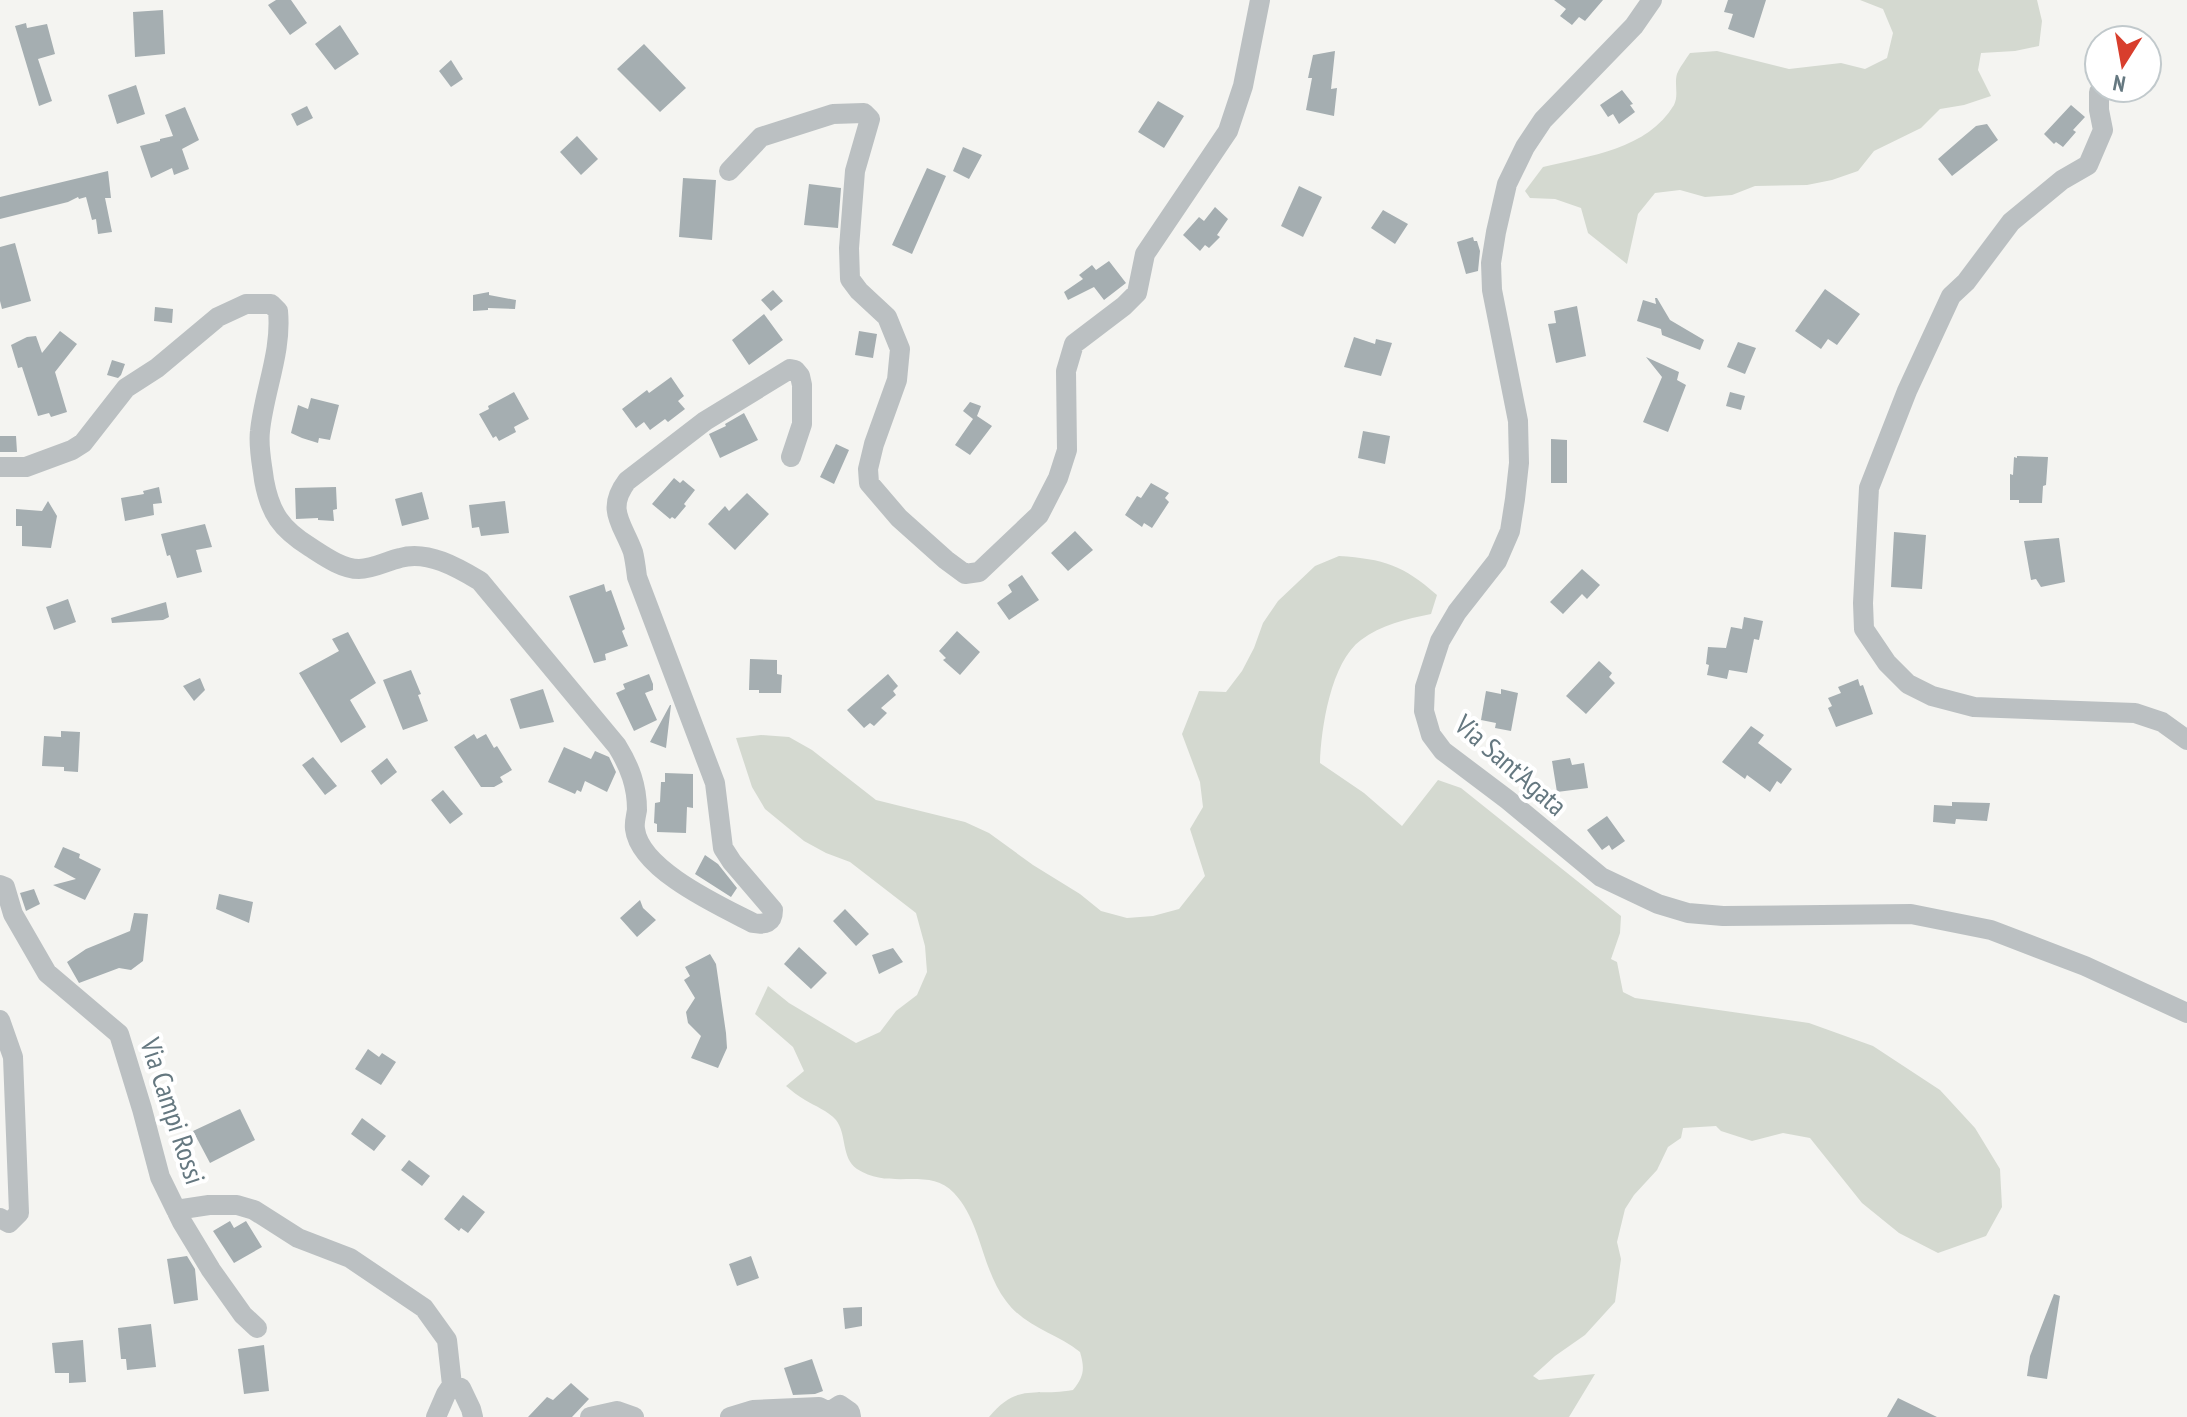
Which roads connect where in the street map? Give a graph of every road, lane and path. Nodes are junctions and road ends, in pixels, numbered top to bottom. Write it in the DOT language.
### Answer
graph roads {
  1 [pos="1260,0"];
  2 [pos="1652,0"];
  3 [pos="2099,104"];
  4 [pos="729,171"];
  5 [pos="791,457"];
  6 [pos="0,467"];
  7 [pos="2187,740"];
  8 [pos="0,885"];
  9 [pos="2187,1013"];
  10 [pos="0,1020"];
  11 [pos="176,1210"];
  12 [pos="0,1218"];
  13 [pos="257,1328"];
  14 [pos="452,1385"];
  15 [pos="829,1414"];
  16 [pos="436,1417"];
  17 [pos="473,1417"];
  18 [pos="590,1417"];
  19 [pos="634,1417"];
  20 [pos="730,1417"];
  21 [pos="851,1417"];
  1 -- 4 [label="street"];
  2 -- 9 [label="street, Via Sant'Agata"];
  3 -- 7 [label="street"];
  5 -- 6 [label="street"];
  8 -- 11 [label="street, Via Campi Rossi"];
  10 -- 12 [label="street"];
  11 -- 13 [label="street, Via Campi Rossi"];
  11 -- 14 [label="street"];
  14 -- 16 [label="street"];
  14 -- 17 [label="street"];
  15 -- 20 [label="street"];
  15 -- 21 [label="street"];
  18 -- 19 [label="street"];
}
